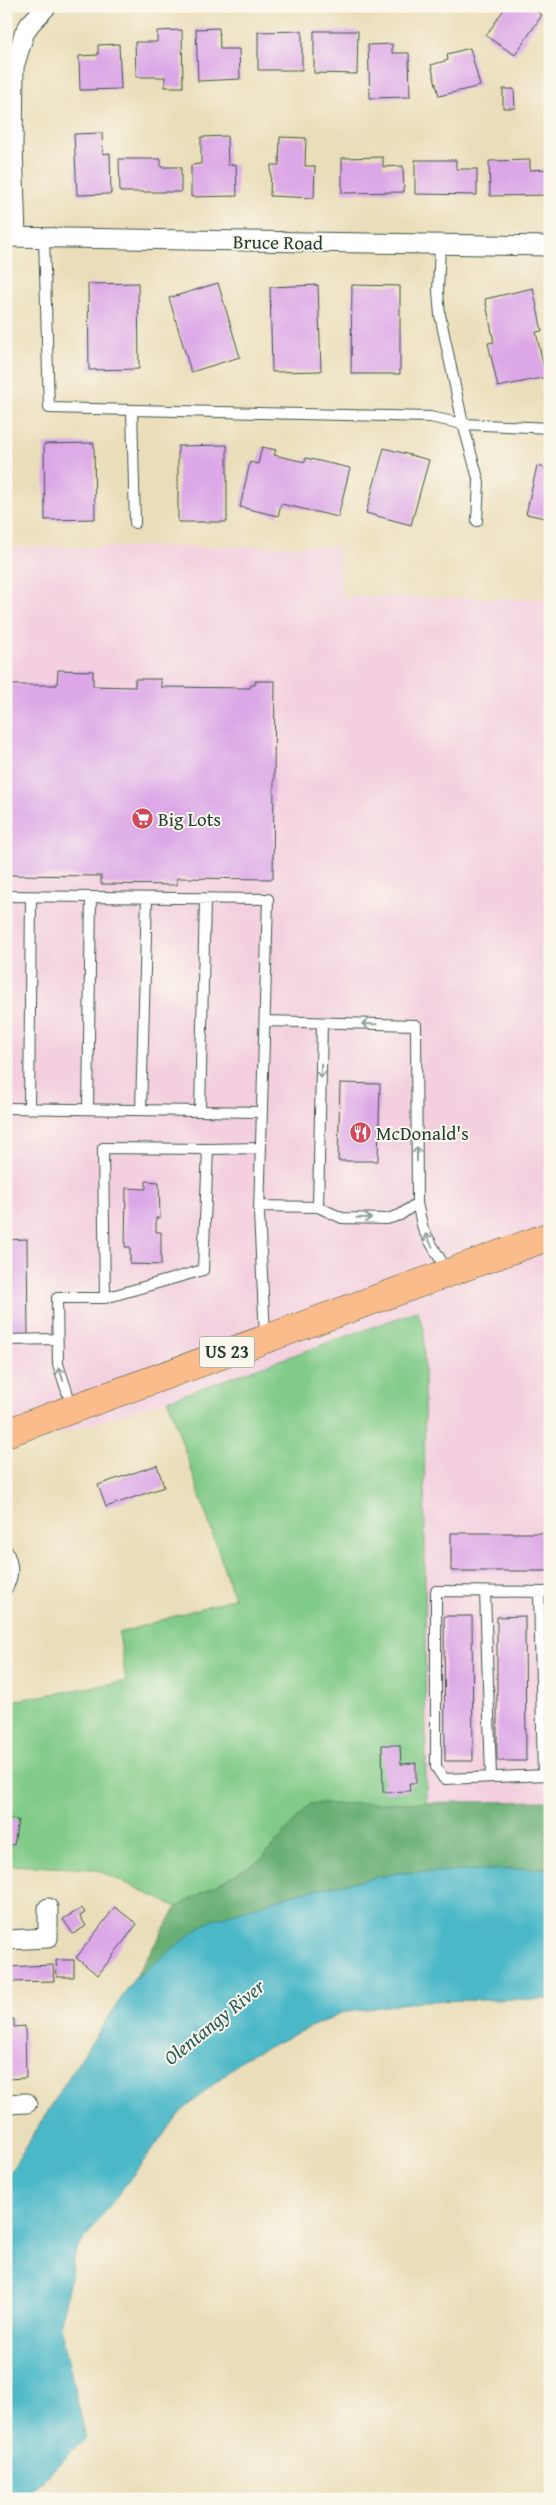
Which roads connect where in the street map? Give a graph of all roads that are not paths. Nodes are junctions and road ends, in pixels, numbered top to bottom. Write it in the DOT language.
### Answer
graph roads {
  1 [pos="47,6"];
  2 [pos="11,237"];
  3 [pos="44,238"];
  4 [pos="440,244"];
  5 [pos="550,246"];
  6 [pos="132,410"];
  7 [pos="464,424"];
  8 [pos="550,428"];
  9 [pos="477,521"];
  10 [pos="135,523"];
  11 [pos="6,896"];
  12 [pos="31,897"];
  13 [pos="92,898"];
  14 [pos="147,898"];
  15 [pos="205,899"];
  16 [pos="265,1021"];
  17 [pos="322,1022"];
  18 [pos="6,1108"];
  19 [pos="29,1109"];
  20 [pos="88,1109"];
  21 [pos="141,1110"];
  22 [pos="200,1111"];
  23 [pos="261,1112"];
  24 [pos="261,1148"];
  25 [pos="208,1149"];
  26 [pos="417,1203"];
  27 [pos="259,1206"];
  28 [pos="318,1207"];
  29 [pos="550,1236"];
  30 [pos="448,1273"];
  31 [pos="105,1298"];
  32 [pos="265,1337"];
  33 [pos="57,1339"];
  34 [pos="6,1340"];
  35 [pos="73,1408"];
  36 [pos="6,1433"];
  37 [pos="6,1549"];
  38 [pos="6,1590"];
  39 [pos="485,1592"];
  40 [pos="539,1592"];
  41 [pos="550,1592"];
  42 [pos="546,1775"];
  43 [pos="491,1777"];
  44 [pos="48,1908"];
  45 [pos="6,1940"];
  46 [pos="27,2103"];
  47 [pos="6,2104"];
  1 -- 2 [label="street"];
  2 -- 3 [label="street, Bruce Road"];
  3 -- 4 [label="street, Bruce Road"];
  3 -- 6 [label="lane"];
  4 -- 5 [label="street, Bruce Road"];
  4 -- 7 [label="lane"];
  6 -- 7 [label="lane"];
  6 -- 10 [label="lane"];
  7 -- 8 [label="lane"];
  7 -- 9 [label="lane"];
  11 -- 12 [label="lane"];
  12 -- 13 [label="lane"];
  12 -- 19 [label="lane"];
  13 -- 14 [label="lane"];
  13 -- 20 [label="lane"];
  14 -- 15 [label="lane"];
  14 -- 21 [label="lane"];
  15 -- 16 [label="lane"];
  15 -- 22 [label="lane"];
  16 -- 17 [label="lane"];
  16 -- 23 [label="lane"];
  26 -- 17 [label="lane, one-way"];
  17 -- 28 [label="lane, one-way"];
  18 -- 19 [label="lane"];
  19 -- 20 [label="lane"];
  20 -- 21 [label="lane"];
  21 -- 22 [label="lane"];
  22 -- 23 [label="lane"];
  23 -- 24 [label="lane"];
  24 -- 25 [label="lane"];
  24 -- 27 [label="lane"];
  25 -- 31 [label="lane"];
  25 -- 31 [label="lane"];
  28 -- 26 [label="lane, one-way"];
  30 -- 26 [label="lane, one-way"];
  27 -- 28 [label="lane"];
  27 -- 32 [label="lane"];
  29 -- 30 [label="highway, US 23"];
  30 -- 32 [label="highway, US 23"];
  31 -- 33 [label="lane"];
  32 -- 35 [label="highway, US 23"];
  33 -- 34 [label="lane"];
  35 -- 33 [label="lane, one-way"];
  35 -- 36 [label="highway, US 23"];
  37 -- 38 [label="lane"];
  39 -- 40 [label="lane"];
  39 -- 43 [label="lane"];
  39 -- 43 [label="lane"];
  40 -- 41 [label="lane"];
  40 -- 42 [label="lane"];
  42 -- 43 [label="lane"];
  44 -- 45 [label="street"];
  46 -- 47 [label="street"];
}
